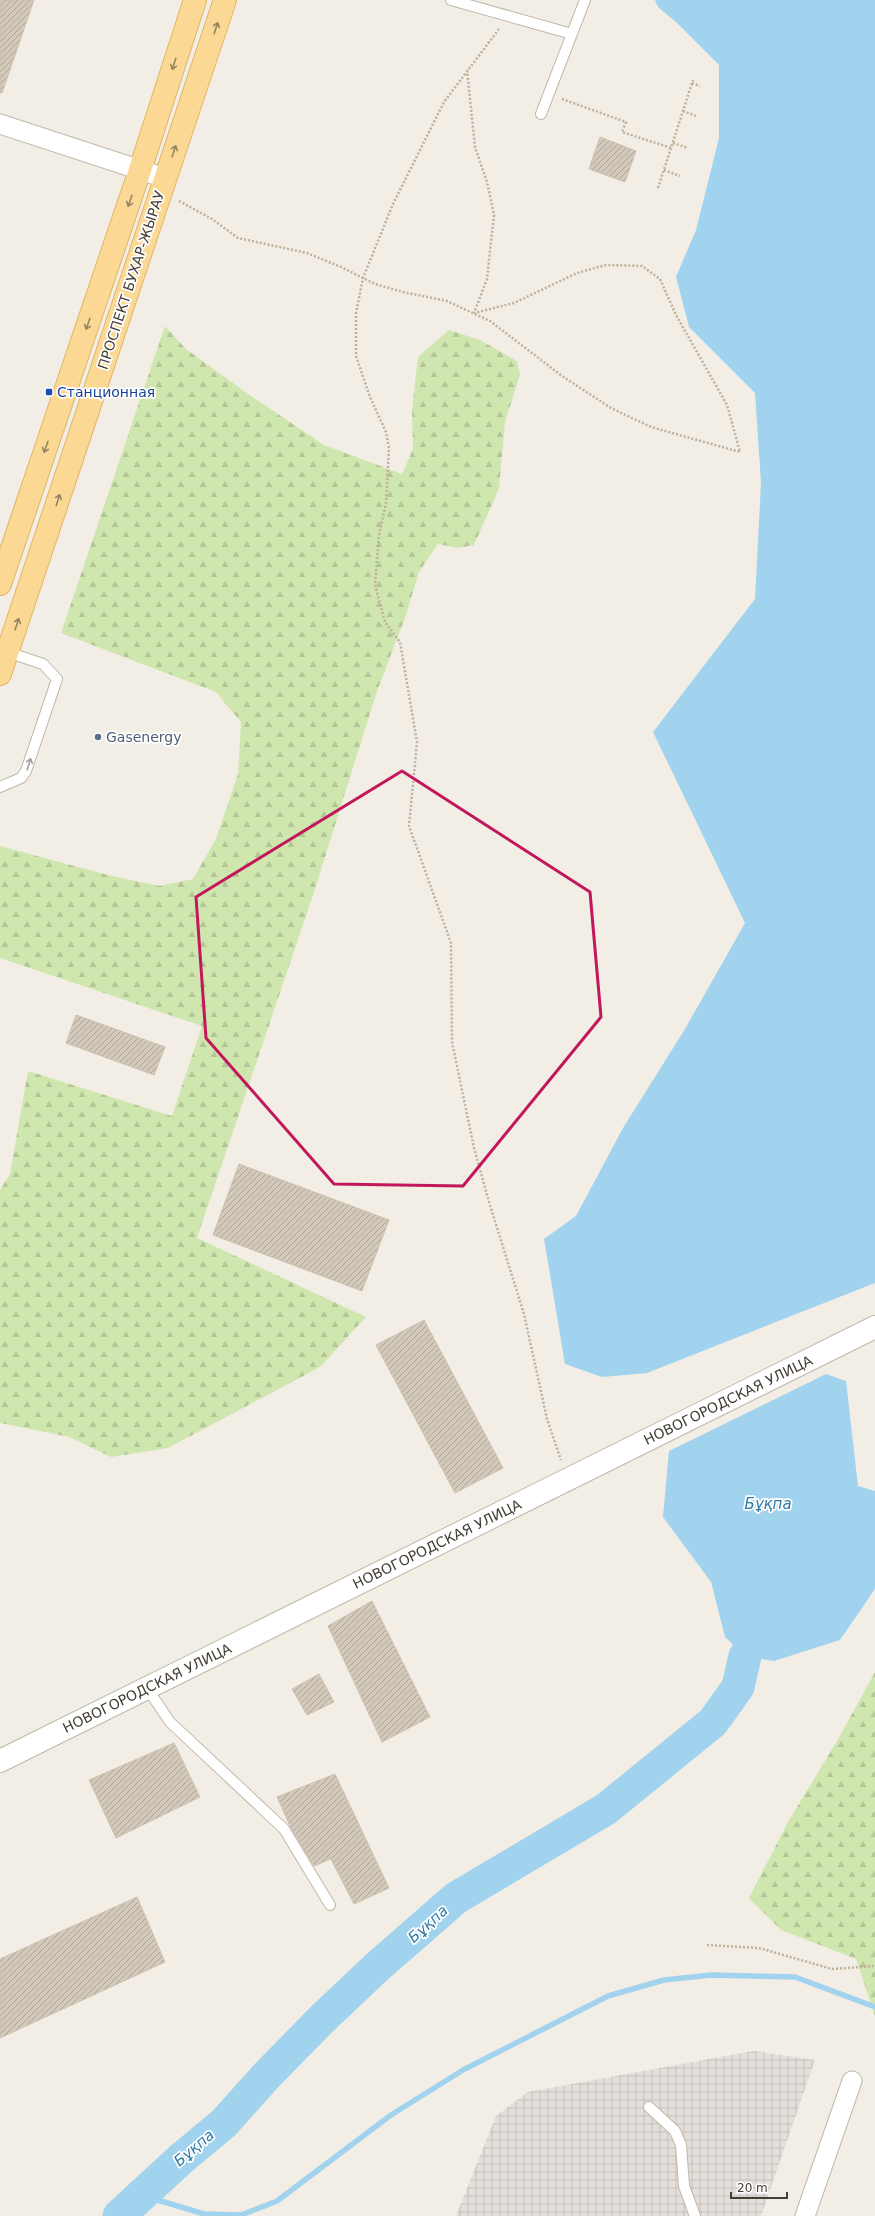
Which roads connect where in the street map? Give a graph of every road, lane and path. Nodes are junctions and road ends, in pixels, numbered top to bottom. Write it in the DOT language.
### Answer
graph roads {
  1 [pos="195,0"];
  2 [pos="225,0"];
  3 [pos="451,0"];
  4 [pos="585,0"];
  5 [pos="509,16"];
  6 [pos="572,34"];
  7 [pos="467,70"];
  8 [pos="700,86"];
  9 [pos="548,94"];
  10 [pos="683,111"];
  11 [pos="541,114"];
  12 [pos="696,116"];
  13 [pos="0,124"];
  14 [pos="673,143"];
  15 [pos="671,148"];
  16 [pos="688,148"];
  17 [pos="140,170"];
  18 [pos="664,170"];
  19 [pos="680,176"];
  20 [pos="163,185"];
  21 [pos="658,188"];
  22 [pos="363,278"];
  23 [pos="474,313"];
  24 [pos="0,584"];
  25 [pos="7,652"];
  26 [pos="0,674"];
  27 [pos="0,787"];
  28 [pos="875,1327"];
  29 [pos="568,1480"];
  30 [pos="147,1688"];
  31 [pos="0,1761"];
  32 [pos="330,1905"];
  33 [pos="707,1945"];
  34 [pos="875,1966"];
  35 [pos="852,2081"];
  36 [pos="649,2107"];
  37 [pos="695,2216"];
  38 [pos="805,2216"];
  1 -- 17 [label="main road, ПРОСПЕКТ БУХАР-ЖЫРАУ, one-way"];
  20 -- 2 [label="main road, ПРОСПЕКТ БУХАР-ЖЫРАУ, one-way"];
  3 -- 5 [label="lane"];
  4 -- 6 [label="lane"];
  5 -- 6 [label="lane"];
  5 -- 7 [label="path"];
  6 -- 9 [label="lane"];
  7 -- 22 [label="path"];
  7 -- 23 [label="path"];
  8 -- 10 [label="path"];
  9 -- 11 [label="lane"];
  9 -- 15 [label="path"];
  10 -- 12 [label="path"];
  10 -- 14 [label="path"];
  13 -- 17 [label="street"];
  14 -- 15 [label="path"];
  14 -- 16 [label="path"];
  15 -- 18 [label="path"];
  17 -- 20 [label="street"];
  17 -- 24 [label="main road, ПРОСПЕКТ БУХАР-ЖЫРАУ, one-way"];
  18 -- 19 [label="path"];
  18 -- 21 [label="path"];
  20 -- 22 [label="path"];
  25 -- 20 [label="main road, ПРОСПЕКТ БУХАР-ЖЫРАУ, one-way"];
  22 -- 23 [label="path"];
  22 -- 29 [label="path"];
  23 -- 23 [label="path"];
  25 -- 26 [label="main road, ПРОСПЕКТ БУХАР-ЖЫРАУ"];
  27 -- 25 [label="lane, one-way"];
  28 -- 29 [label="street, НОВОГОРОДСКАЯ УЛИЦА"];
  29 -- 30 [label="street, НОВОГОРОДСКАЯ УЛИЦА"];
  30 -- 31 [label="street, НОВОГОРОДСКАЯ УЛИЦА"];
  30 -- 32 [label="lane"];
  33 -- 34 [label="path"];
  35 -- 38 [label="street"];
  36 -- 37 [label="lane"];
}
